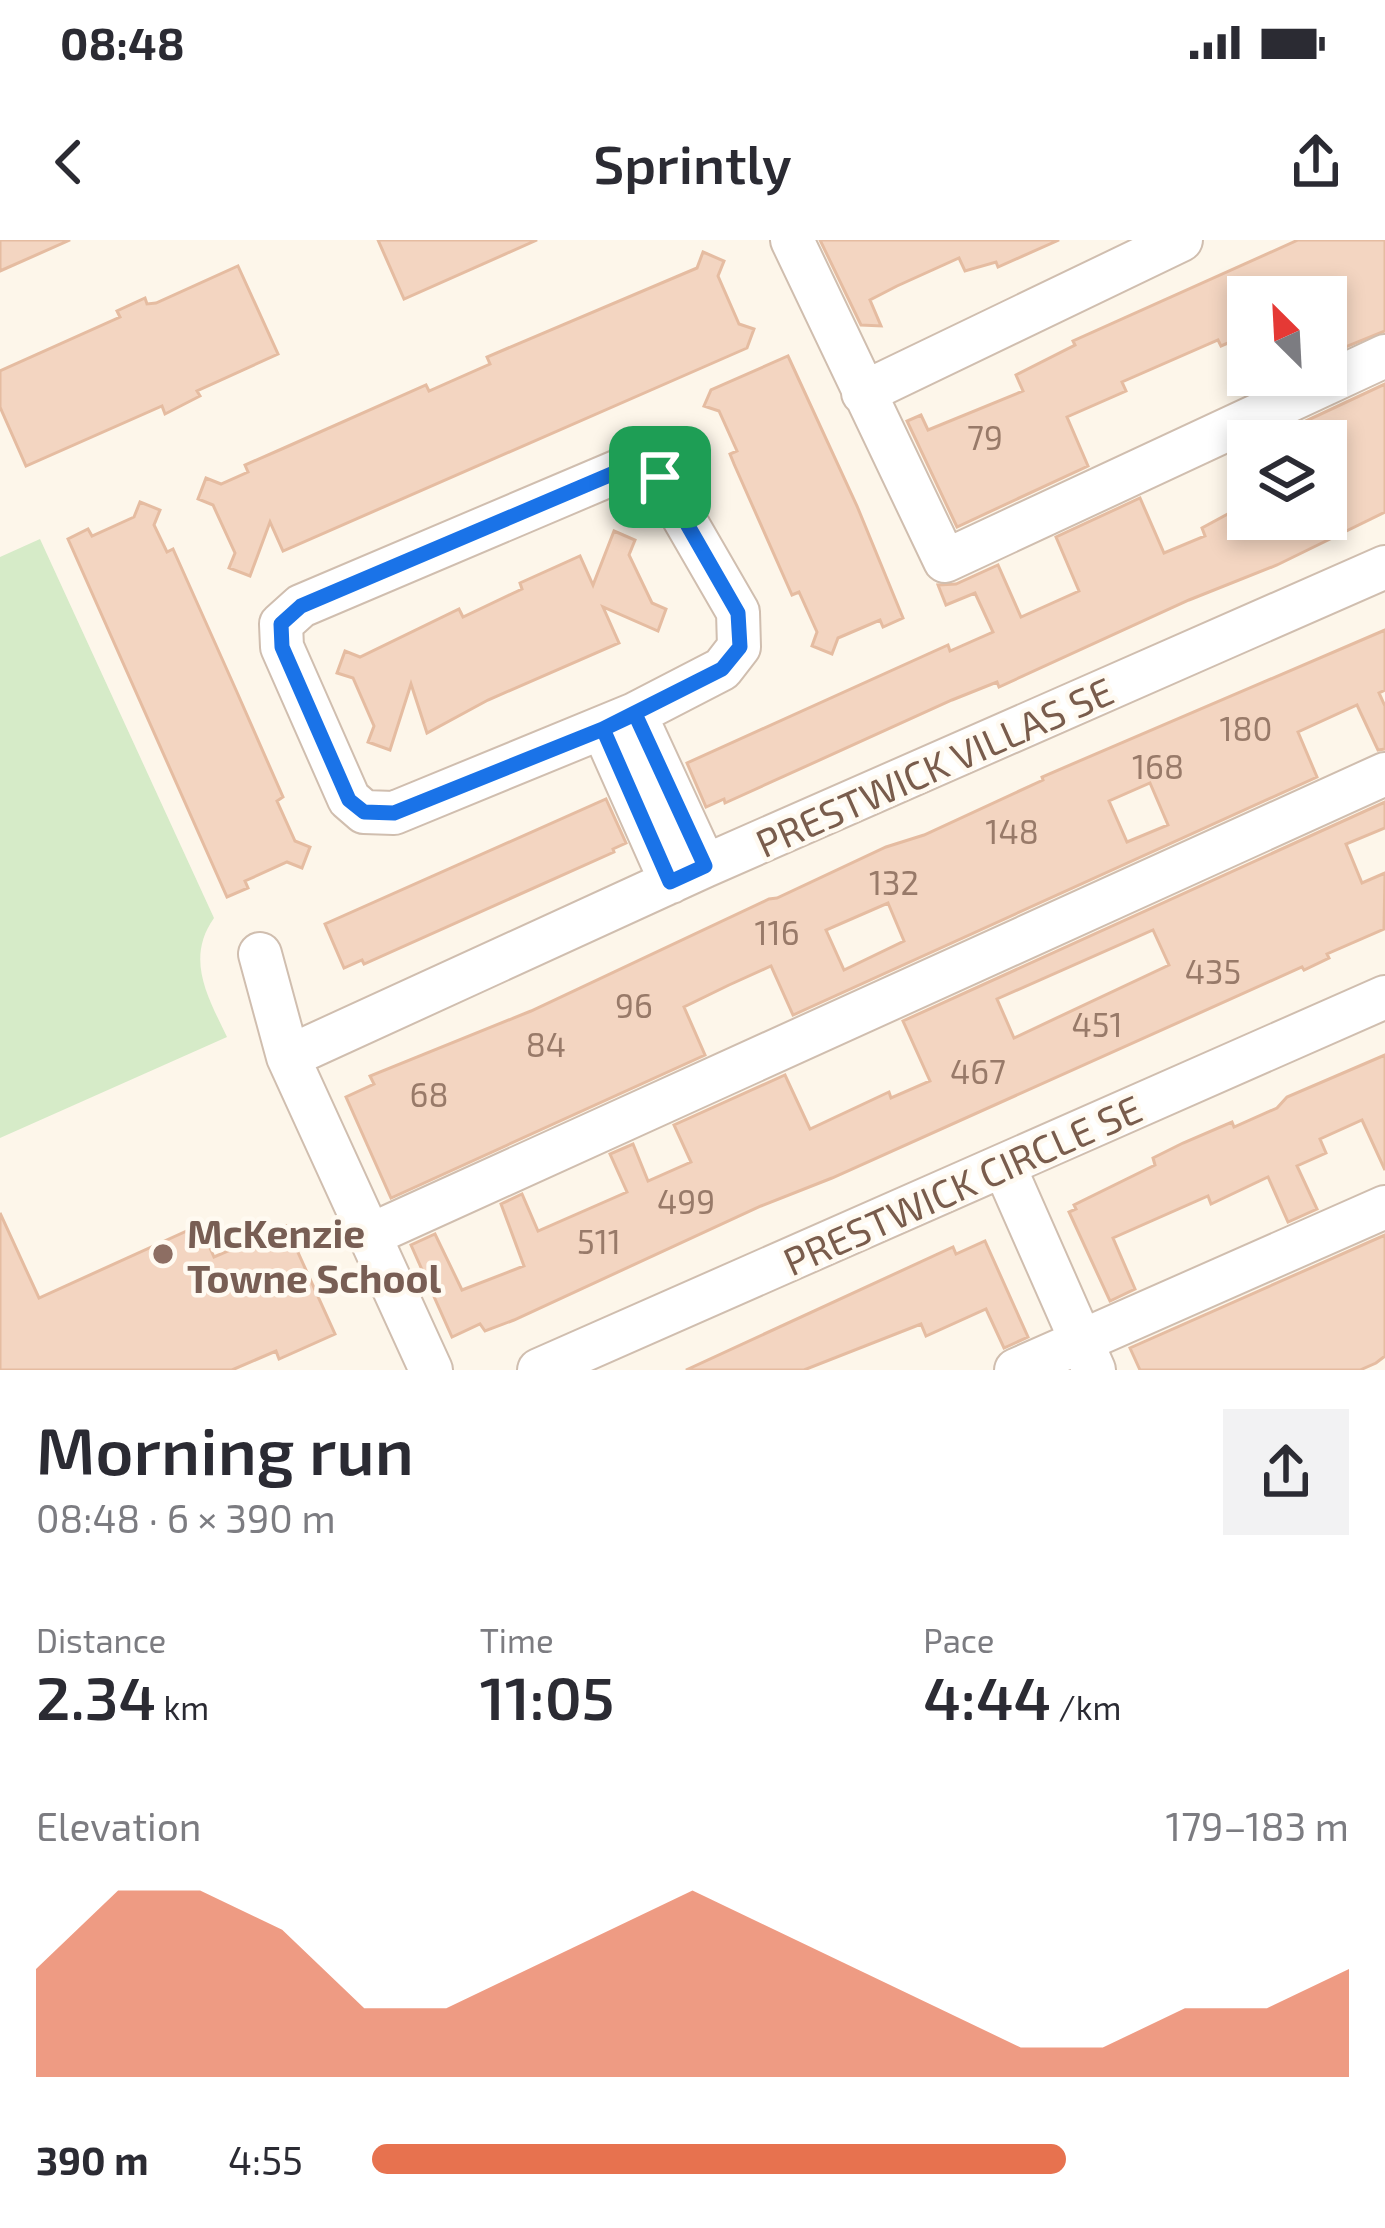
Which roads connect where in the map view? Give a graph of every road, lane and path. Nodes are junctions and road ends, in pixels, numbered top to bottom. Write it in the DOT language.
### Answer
graph roads {
  1 [pos="792,240"];
  2 [pos="1181,240"];
  3 [pos="1385,356"];
  4 [pos="863,392"];
  5 [pos="1385,568"];
  6 [pos="619,722"];
  7 [pos="1385,774"];
  8 [pos="688,874"];
  9 [pos="260,954"];
  10 [pos="1385,997"];
  11 [pos="288,1057"];
  12 [pos="1004,1166"];
  13 [pos="1385,1207"];
  14 [pos="368,1236"];
  15 [pos="1087,1355"];
  16 [pos="431,1370"];
  17 [pos="539,1370"];
  18 [pos="1016,1370"];
  1 -- 4 [label="street"];
  2 -- 4 [label="street"];
  3 -- 4 [label="street"];
  5 -- 8 [label="street, PRESTWICK VILLAS SE"];
  6 -- 6 [label="street"];
  6 -- 8 [label="street"];
  7 -- 14 [label="street"];
  8 -- 11 [label="street, PRESTWICK VILLAS SE"];
  9 -- 11 [label="street"];
  10 -- 12 [label="street, PRESTWICK CIRCLE SE"];
  11 -- 14 [label="street"];
  12 -- 15 [label="street"];
  12 -- 17 [label="street, PRESTWICK CIRCLE SE"];
  13 -- 15 [label="street"];
  14 -- 16 [label="street"];
  15 -- 18 [label="street"];
}
